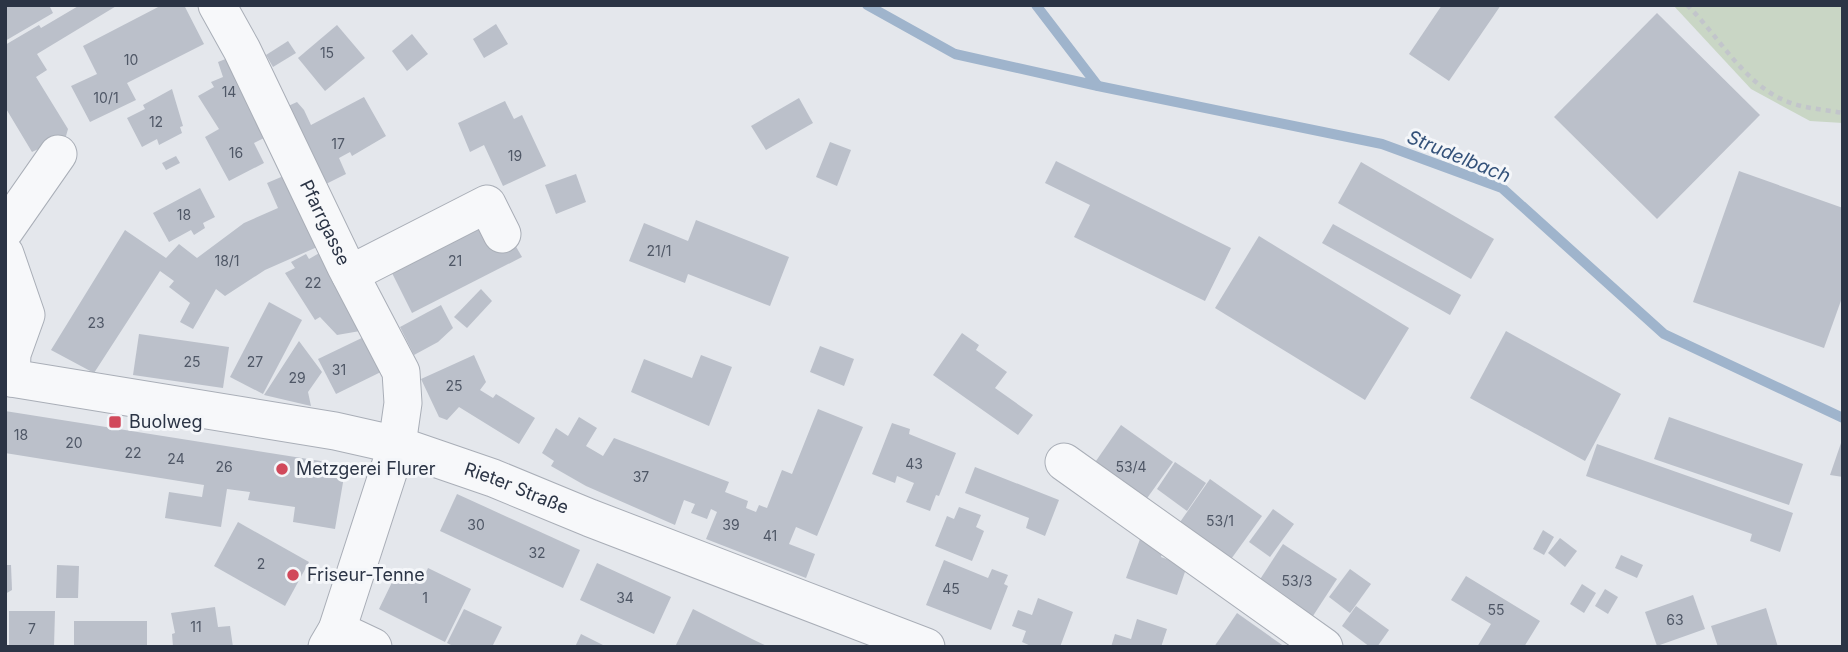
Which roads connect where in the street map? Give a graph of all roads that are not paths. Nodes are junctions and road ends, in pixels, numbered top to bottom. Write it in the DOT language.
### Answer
graph roads {
  1 [pos="217,5"];
  2 [pos="58,153"];
  3 [pos="5,230"];
  4 [pos="502,233"];
  5 [pos="5,254"];
  6 [pos="350,274"];
  7 [pos="8,378"];
  8 [pos="397,445"];
  9 [pos="1064,462"];
  10 [pos="332,638"];
  11 [pos="373,647"];
  12 [pos="926,647"];
  13 [pos="1324,647"];
  1 -- 6 [label="street, Pfarrgasse"];
  2 -- 3 [label="street"];
  4 -- 6 [label="street"];
  5 -- 7 [label="street"];
  6 -- 8 [label="street, Pfarrgasse"];
  7 -- 8 [label="street, Rieter Straße"];
  8 -- 10 [label="street, Pfarrgasse"];
  8 -- 12 [label="street, Rieter Straße"];
  9 -- 13 [label="street"];
  10 -- 11 [label="street"];
}
